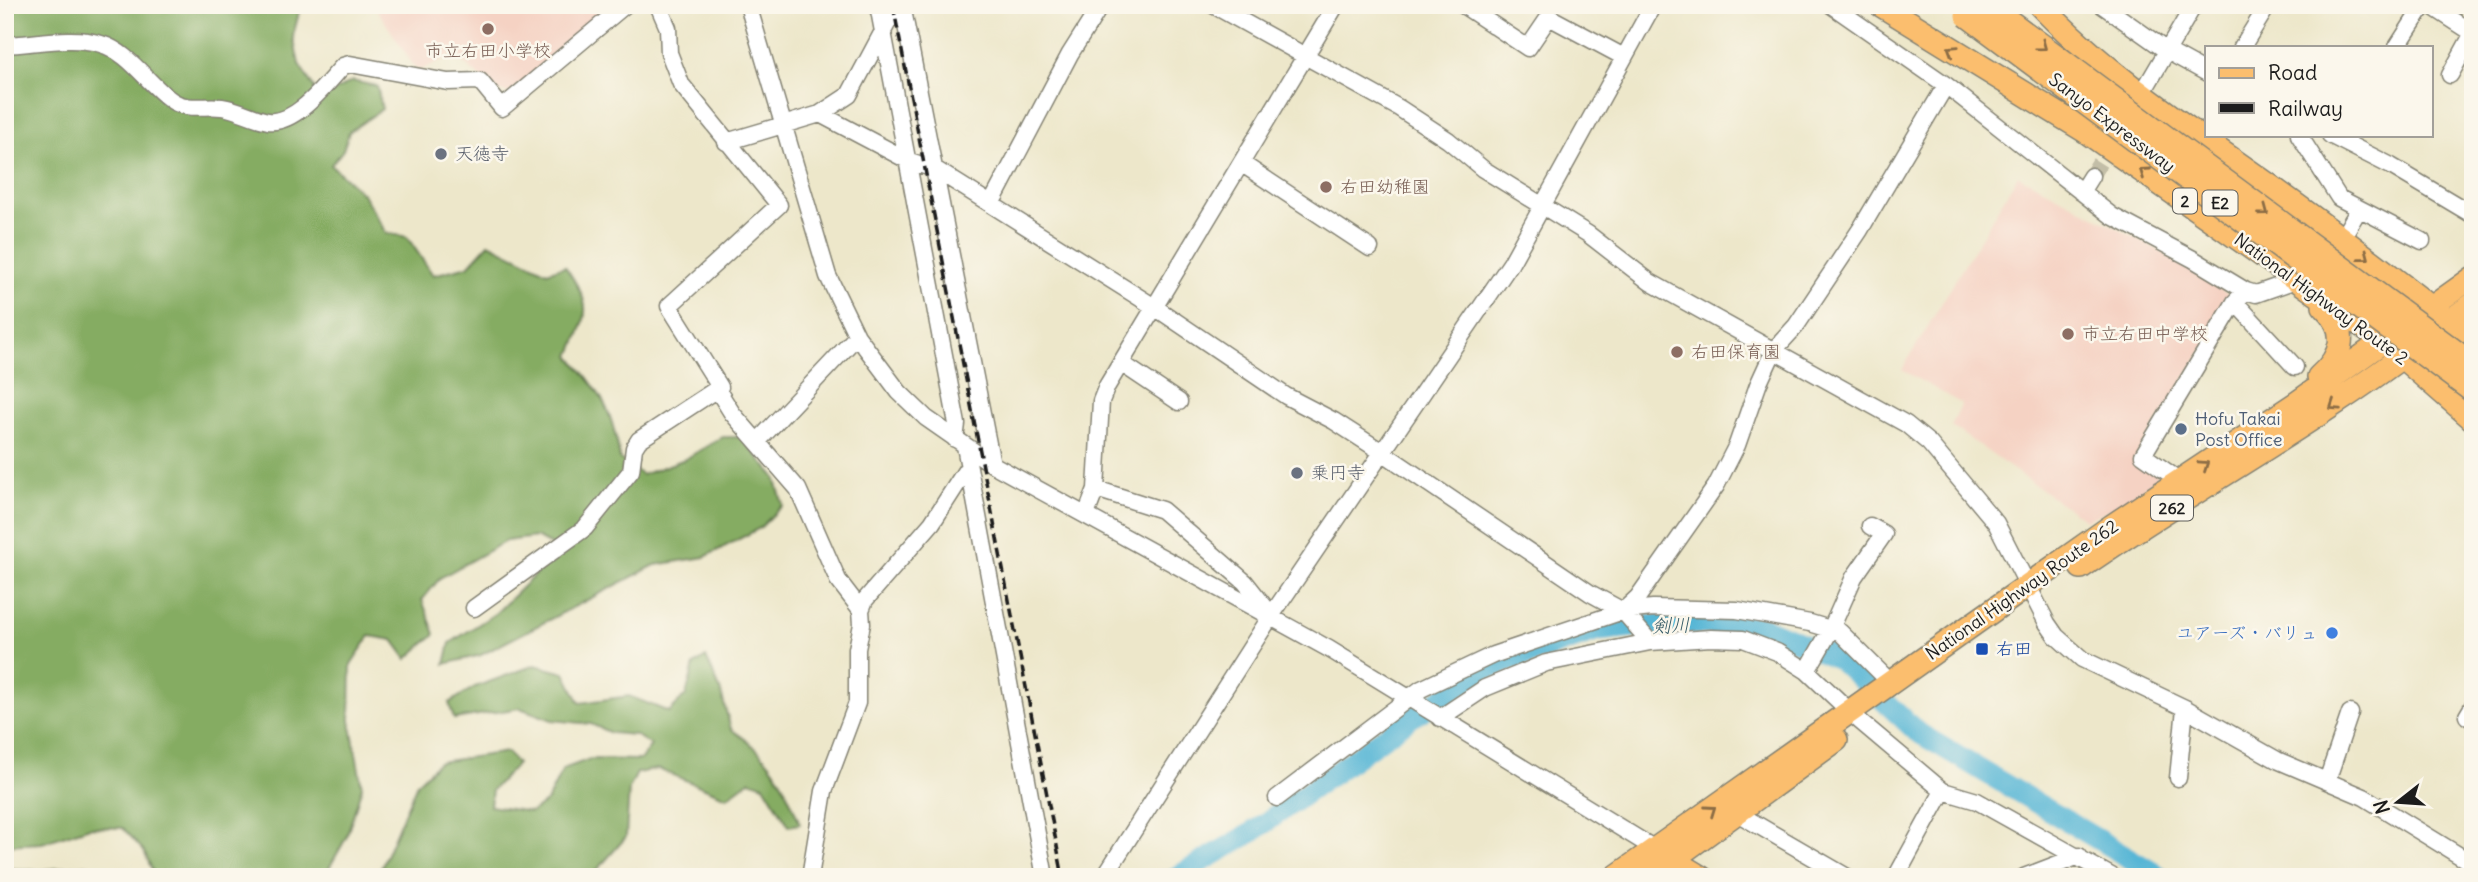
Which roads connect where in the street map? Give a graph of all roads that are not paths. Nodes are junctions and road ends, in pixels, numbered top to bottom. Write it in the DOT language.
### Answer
graph roads {
  1 [pos="625,5"];
  2 [pos="658,5"];
  3 [pos="748,5"];
  4 [pos="878,5"];
  5 [pos="900,5"];
  6 [pos="1101,5"];
  7 [pos="1213,5"];
  8 [pos="1336,5"];
  9 [pos="1463,5"];
  10 [pos="1653,5"];
  11 [pos="1830,5"];
  12 [pos="1881,5"];
  13 [pos="2040,5"];
  14 [pos="2102,5"];
  15 [pos="2194,5"];
  16 [pos="2268,5"];
  17 [pos="2424,5"];
  18 [pos="2430,5"];
  19 [pos="1969,9"];
  20 [pos="884,31"];
  21 [pos="2473,33"];
  22 [pos="5,45"];
  23 [pos="2243,46"];
  24 [pos="2398,46"];
  25 [pos="2167,51"];
  26 [pos="1305,54"];
  27 [pos="1622,56"];
  28 [pos="2205,72"];
  29 [pos="2450,75"];
  30 [pos="1946,85"];
  31 [pos="2143,93"];
  32 [pos="820,114"];
  33 [pos="784,125"];
  34 [pos="2300,136"];
  35 [pos="2336,136"];
  36 [pos="726,142"];
  37 [pos="909,161"];
  38 [pos="1241,163"];
  39 [pos="935,169"];
  40 [pos="2091,176"];
  41 [pos="2273,188"];
  42 [pos="2081,191"];
  43 [pos="991,204"];
  44 [pos="1544,206"];
  45 [pos="2359,209"];
  46 [pos="2473,215"];
  47 [pos="2342,238"];
  48 [pos="2422,242"];
  49 [pos="1370,248"];
  50 [pos="2473,277"];
  51 [pos="2302,285"];
  52 [pos="2241,296"];
  53 [pos="2473,303"];
  54 [pos="1156,308"];
  55 [pos="2439,314"];
  56 [pos="857,336"];
  57 [pos="2382,341"];
  58 [pos="2473,341"];
  59 [pos="1774,349"];
  60 [pos="2404,357"];
  61 [pos="1121,363"];
  62 [pos="2473,365"];
  63 [pos="2295,367"];
  64 [pos="2377,376"];
  65 [pos="717,389"];
  66 [pos="2473,391"];
  67 [pos="1179,402"];
  68 [pos="2297,403"];
  69 [pos="2473,419"];
  70 [pos="758,441"];
  71 [pos="960,443"];
  72 [pos="1382,452"];
  73 [pos="992,464"];
  74 [pos="968,467"];
  75 [pos="2180,481"];
  76 [pos="1096,489"];
  77 [pos="1086,514"];
  78 [pos="1870,526"];
  79 [pos="2031,592"];
  80 [pos="474,608"];
  81 [pos="861,610"];
  82 [pos="1627,615"];
  83 [pos="1271,616"];
  84 [pos="1831,629"];
  85 [pos="1648,640"];
  86 [pos="1807,671"];
  87 [pos="1891,688"];
  88 [pos="1411,700"];
  89 [pos="2473,706"];
  90 [pos="2185,708"];
  91 [pos="2350,713"];
  92 [pos="1859,714"];
  93 [pos="1438,716"];
  94 [pos="2473,720"];
  95 [pos="2178,778"];
  96 [pos="2327,781"];
  97 [pos="1943,791"];
  98 [pos="1277,798"];
  99 [pos="1737,813"];
  100 [pos="1664,855"];
  101 [pos="2079,856"];
  102 [pos="2473,864"];
  103 [pos="1044,869"];
  104 [pos="810,877"];
  105 [pos="1031,877"];
  106 [pos="1104,877"];
  107 [pos="1616,877"];
  108 [pos="1648,877"];
  109 [pos="1702,877"];
  110 [pos="1847,877"];
  111 [pos="1896,877"];
  112 [pos="2024,877"];
  113 [pos="2113,877"];
  1 -- 22 [label="street"];
  2 -- 36 [label="street"];
  3 -- 33 [label="street"];
  4 -- 20 [label="street"];
  5 -- 20 [label="street"];
  5 -- 39 [label="street"];
  6 -- 43 [label="street"];
  7 -- 26 [label="street"];
  8 -- 26 [label="street"];
  9 -- 27 [label="street"];
  10 -- 27 [label="street"];
  11 -- 30 [label="street"];
  51 -- 12 [label="highway, National Highway Route 2 / 2, one-way"];
  13 -- 41 [label="highway"];
  14 -- 25 [label="street"];
  15 -- 25 [label="street"];
  16 -- 23 [label="street"];
  17 -- 24 [label="street"];
  18 -- 21 [label="street"];
  19 -- 62 [label="highway, Sanyo Expressway / E2, one-way, bridge"];
  19 -- 66 [label="highway, Sanyo Expressway / E2, bridge"];
  20 -- 32 [label="street"];
  20 -- 37 [label="street"];
  21 -- 29 [label="street"];
  25 -- 28 [label="street"];
  25 -- 31 [label="street"];
  26 -- 38 [label="street"];
  26 -- 44 [label="street"];
  27 -- 44 [label="street"];
  30 -- 42 [label="street"];
  30 -- 59 [label="street"];
  32 -- 33 [label="street"];
  32 -- 37 [label="street"];
  33 -- 36 [label="street"];
  33 -- 56 [label="street"];
  34 -- 45 [label="street"];
  35 -- 46 [label="street"];
  36 -- 65 [label="street"];
  37 -- 39 [label="street"];
  37 -- 71 [label="street"];
  38 -- 49 [label="street"];
  38 -- 54 [label="street"];
  39 -- 43 [label="street"];
  39 -- 73 [label="street"];
  40 -- 42 [label="street"];
  41 -- 47 [label="highway"];
  41 -- 57 [label="highway"];
  42 -- 52 [label="street"];
  43 -- 54 [label="street"];
  44 -- 59 [label="street"];
  44 -- 72 [label="street"];
  45 -- 47 [label="street"];
  45 -- 48 [label="street"];
  47 -- 55 [label="highway, one-way"];
  50 -- 55 [label="main road"];
  51 -- 52 [label="street"];
  51 -- 57 [label="highway, National Highway Route 2 / 2"];
  51 -- 68 [label="highway"];
  52 -- 63 [label="street"];
  52 -- 75 [label="street"];
  53 -- 55 [label="main road"];
  54 -- 61 [label="street"];
  54 -- 72 [label="street"];
  55 -- 57 [label="highway, National Highway Route 262 / 262"];
  55 -- 58 [label="highway"];
  55 -- 60 [label="highway, National Highway Route 262 / 262"];
  56 -- 70 [label="street"];
  56 -- 71 [label="street"];
  57 -- 60 [label="highway, National Highway Route 2 / 2"];
  57 -- 64 [label="highway"];
  57 -- 68 [label="highway, National Highway Route 262 / 262"];
  59 -- 79 [label="street"];
  59 -- 82 [label="street"];
  60 -- 64 [label="highway, National Highway Route 262 / 262"];
  60 -- 69 [label="highway, National Highway Route 2 / 2"];
  61 -- 67 [label="street"];
  61 -- 76 [label="street"];
  64 -- 79 [label="highway, National Highway Route 262 / 262, one-way"];
  65 -- 70 [label="street"];
  65 -- 80 [label="street"];
  75 -- 68 [label="highway, National Highway Route 262 / 262, one-way"];
  70 -- 81 [label="street"];
  71 -- 73 [label="street"];
  71 -- 74 [label="street"];
  72 -- 82 [label="street"];
  72 -- 83 [label="street"];
  73 -- 77 [label="street"];
  74 -- 81 [label="street"];
  74 -- 103 [label="street"];
  75 -- 79 [label="highway, National Highway Route 262 / 262"];
  76 -- 77 [label="street"];
  76 -- 83 [label="street"];
  77 -- 83 [label="street"];
  78 -- 84 [label="street"];
  79 -- 87 [label="highway, National Highway Route 262 / 262"];
  79 -- 90 [label="street"];
  81 -- 104 [label="street"];
  82 -- 84 [label="street"];
  82 -- 85 [label="street"];
  82 -- 88 [label="street"];
  83 -- 88 [label="street"];
  83 -- 106 [label="street"];
  84 -- 86 [label="street"];
  84 -- 87 [label="street"];
  85 -- 86 [label="street"];
  85 -- 93 [label="street"];
  86 -- 92 [label="street"];
  87 -- 92 [label="highway, National Highway Route 262 / 262"];
  88 -- 93 [label="street"];
  88 -- 98 [label="street"];
  89 -- 94 [label="street"];
  90 -- 95 [label="street"];
  90 -- 96 [label="street"];
  91 -- 96 [label="street"];
  92 -- 97 [label="street"];
  92 -- 99 [label="highway, National Highway Route 262 / 262"];
  100 -- 92 [label="highway, National Highway Route 262 / 262, one-way"];
  93 -- 100 [label="street"];
  96 -- 102 [label="street"];
  97 -- 101 [label="street"];
  97 -- 111 [label="street"];
  99 -- 100 [label="highway, National Highway Route 262 / 262"];
  99 -- 110 [label="street"];
  100 -- 107 [label="highway, National Highway Route 262 / 262"];
  100 -- 108 [label="highway, National Highway Route 262 / 262"];
  100 -- 109 [label="main road"];
  101 -- 112 [label="street"];
  101 -- 113 [label="street"];
  103 -- 105 [label="street"];
}
